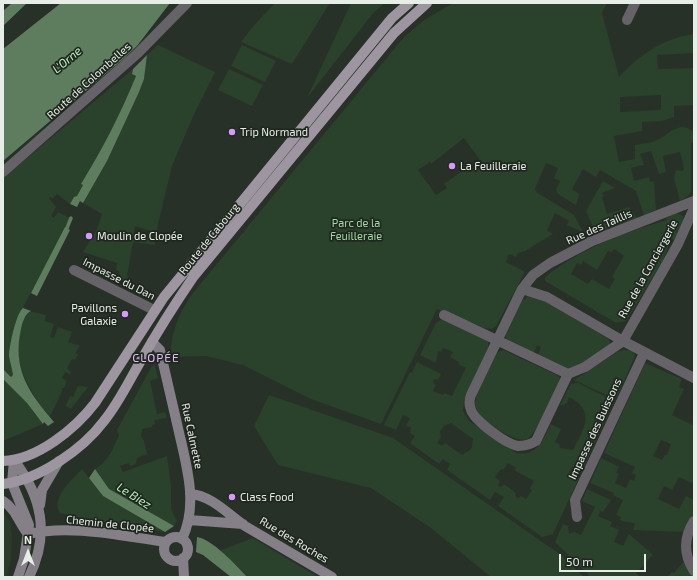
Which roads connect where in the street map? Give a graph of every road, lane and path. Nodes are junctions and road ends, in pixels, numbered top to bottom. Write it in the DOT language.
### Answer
graph roads {
  1 [pos="187,3"];
  2 [pos="409,3"];
  3 [pos="427,3"];
  4 [pos="635,3"];
  5 [pos="627,20"];
  6 [pos="3,172"];
  7 [pos="694,201"];
  8 [pos="694,208"];
  9 [pos="74,270"];
  10 [pos="522,289"];
  11 [pos="154,310"];
  12 [pos="444,315"];
  13 [pos="498,340"];
  14 [pos="623,341"];
  15 [pos="152,342"];
  16 [pos="644,353"];
  17 [pos="568,374"];
  18 [pos="694,378"];
  19 [pos="14,460"];
  20 [pos="3,461"];
  21 [pos="60,461"];
  22 [pos="27,478"];
  23 [pos="8,483"];
  24 [pos="190,494"];
  25 [pos="3,501"];
  26 [pos="39,513"];
  27 [pos="577,517"];
  28 [pos="189,520"];
  29 [pos="694,521"];
  30 [pos="244,524"];
  31 [pos="41,531"];
  32 [pos="28,534"];
  33 [pos="182,539"];
  34 [pos="166,542"];
  35 [pos="184,558"];
  36 [pos="694,571"];
  37 [pos="18,577"];
  38 [pos="30,577"];
  39 [pos="184,577"];
  40 [pos="332,577"];
  1 -- 6 [label="street, Route de Colombelles"];
  2 -- 11 [label="main road, Route de Cabourg"];
  3 -- 15 [label="main road, Route de Cabourg"];
  4 -- 5 [label="street"];
  7 -- 10 [label="street, Rue des Taillis"];
  8 -- 14 [label="street, Rue de la Conciergerie"];
  9 -- 11 [label="street, Impasse du Dan"];
  10 -- 13 [label="street, Rue des Taillis"];
  10 -- 14 [label="street"];
  11 -- 19 [label="main road, Route de Cabourg"];
  12 -- 13 [label="street"];
  13 -- 17 [label="street"];
  13 -- 17 [label="street, Rue des Taillis"];
  14 -- 16 [label="street"];
  14 -- 17 [label="street"];
  15 -- 21 [label="main road, Route de Cabourg"];
  15 -- 24 [label="street, Rue Calmette"];
  16 -- 18 [label="street"];
  16 -- 27 [label="street, Impasse des Buissons"];
  19 -- 20 [label="main road"];
  19 -- 22 [label="street"];
  19 -- 23 [label="street"];
  21 -- 22 [label="main road, Route de Cabourg"];
  21 -- 26 [label="street"];
  22 -- 23 [label="main road, Route de Cabourg"];
  22 -- 26 [label="street"];
  23 -- 32 [label="street"];
  24 -- 28 [label="street, Rue Calmette"];
  24 -- 30 [label="street, Rue des Roches"];
  25 -- 32 [label="street"];
  26 -- 31 [label="street"];
  28 -- 30 [label="street, Rue des Roches"];
  28 -- 33 [label="street, Rue Calmette"];
  29 -- 36 [label="street"];
  30 -- 40 [label="street, Rue des Roches"];
  31 -- 32 [label="street, Chemin de Clopée"];
  31 -- 34 [label="street, Chemin de Clopée"];
  31 -- 38 [label="street"];
  32 -- 37 [label="street"];
  33 -- 34 [label="street"];
  33 -- 35 [label="street"];
  34 -- 35 [label="street"];
  35 -- 39 [label="street"];
}
